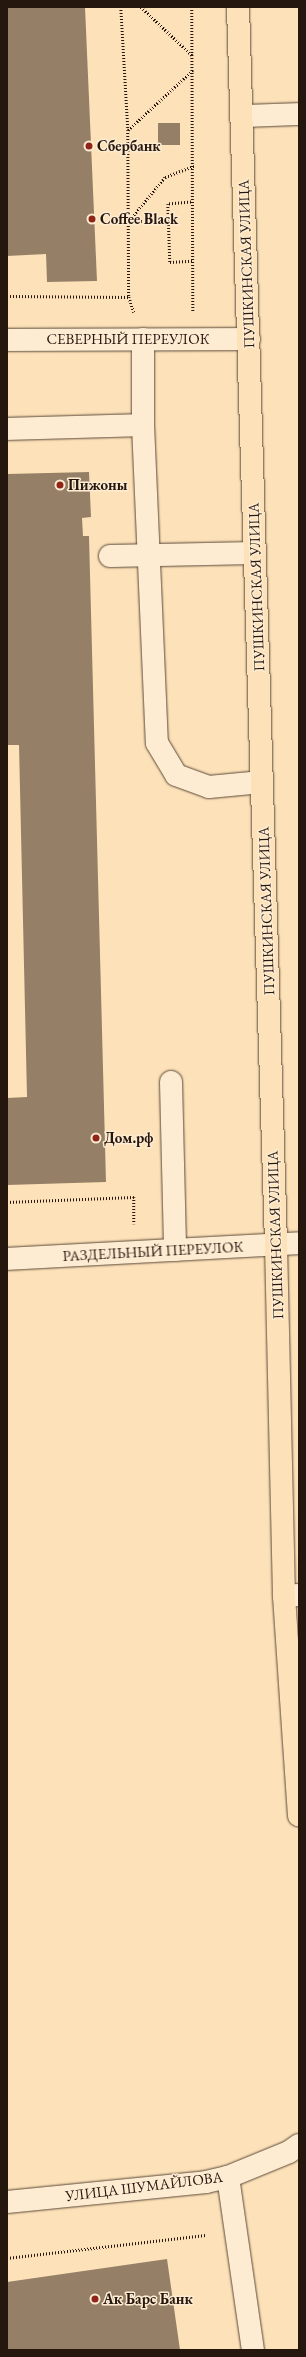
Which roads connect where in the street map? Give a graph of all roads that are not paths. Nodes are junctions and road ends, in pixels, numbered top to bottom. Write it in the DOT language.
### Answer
graph roads {
  1 [pos="238,7"];
  2 [pos="299,114"];
  3 [pos="242,116"];
  4 [pos="144,339"];
  5 [pos="249,339"];
  6 [pos="7,340"];
  7 [pos="143,425"];
  8 [pos="7,429"];
  9 [pos="255,553"];
  10 [pos="110,556"];
  11 [pos="149,556"];
  12 [pos="262,782"];
  13 [pos="171,1082"];
  14 [pos="299,1243"];
  15 [pos="276,1244"];
  16 [pos="175,1250"];
  17 [pos="7,1259"];
  18 [pos="292,1595"];
  19 [pos="299,1815"];
  20 [pos="299,2146"];
  21 [pos="228,2177"];
  22 [pos="7,2202"];
  23 [pos="253,2350"];
  1 -- 3 [label="main road, ПУШКИНСКАЯ УЛИЦА"];
  2 -- 3 [label="street"];
  3 -- 5 [label="main road, ПУШКИНСКАЯ УЛИЦА"];
  4 -- 5 [label="street, СЕВЕРНЫЙ ПЕРЕУЛОК"];
  4 -- 6 [label="street, СЕВЕРНЫЙ ПЕРЕУЛОК"];
  4 -- 7 [label="street"];
  5 -- 9 [label="main road, ПУШКИНСКАЯ УЛИЦА"];
  7 -- 8 [label="street"];
  7 -- 11 [label="street"];
  9 -- 11 [label="street"];
  9 -- 12 [label="main road, ПУШКИНСКАЯ УЛИЦА"];
  10 -- 11 [label="street"];
  11 -- 12 [label="street"];
  12 -- 15 [label="main road, ПУШКИНСКАЯ УЛИЦА"];
  13 -- 16 [label="street"];
  14 -- 15 [label="street, РАЗДЕЛЬНЫЙ ПЕРЕУЛОК"];
  15 -- 16 [label="street, РАЗДЕЛЬНЫЙ ПЕРЕУЛОК"];
  15 -- 18 [label="main road, ПУШКИНСКАЯ УЛИЦА"];
  16 -- 17 [label="street, РАЗДЕЛЬНЫЙ ПЕРЕУЛОК"];
  18 -- 19 [label="main road, ПУШКИНСКАЯ УЛИЦА"];
  20 -- 21 [label="street, УЛИЦА ШУМАЙЛОВА"];
  21 -- 22 [label="street, УЛИЦА ШУМАЙЛОВА"];
  21 -- 23 [label="street"];
}
